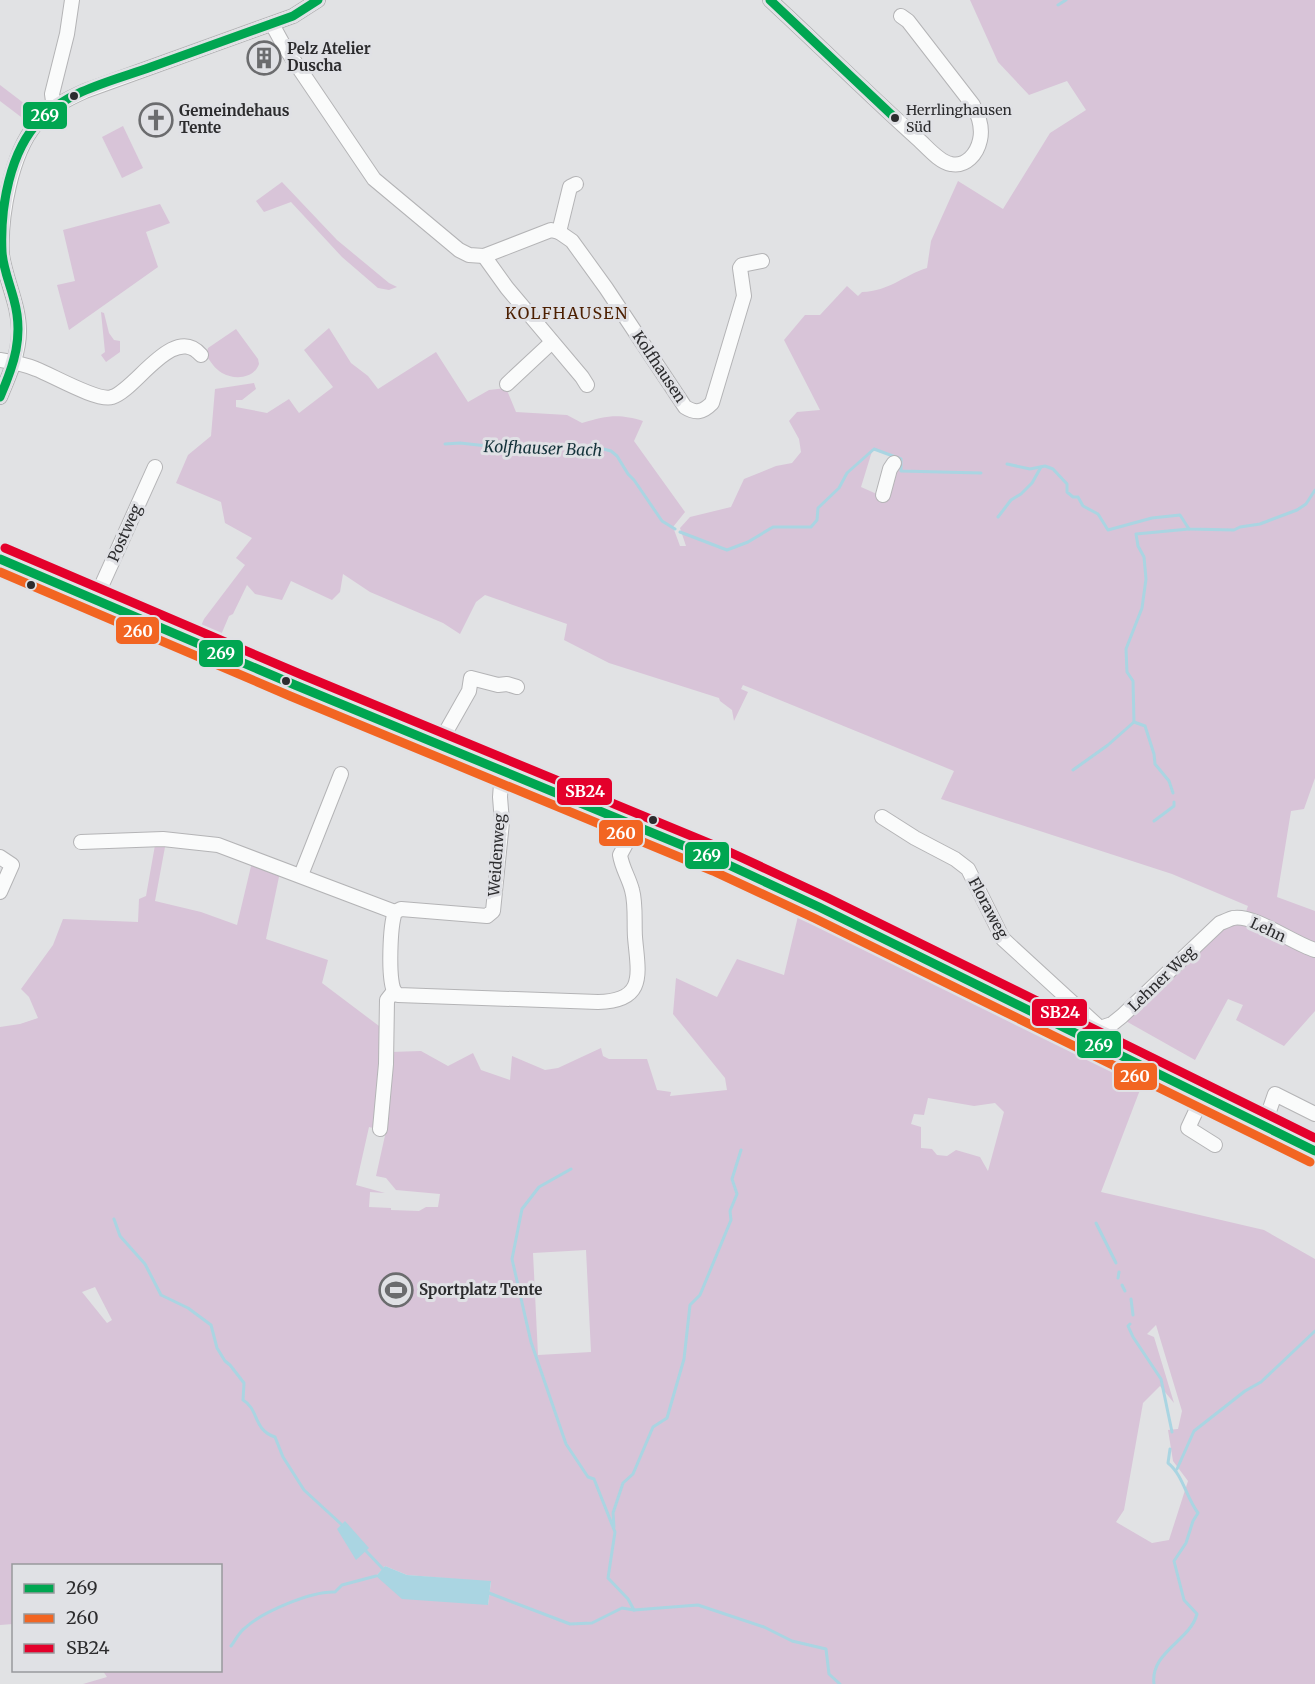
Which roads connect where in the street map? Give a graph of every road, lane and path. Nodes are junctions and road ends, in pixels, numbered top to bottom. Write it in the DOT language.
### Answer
graph roads {
  1 [pos="72,0"];
  2 [pos="318,0"];
  3 [pos="770,0"];
  4 [pos="901,16"];
  5 [pos="272,24"];
  6 [pos="54,108"];
  7 [pos="576,184"];
  8 [pos="559,232"];
  9 [pos="484,256"];
  10 [pos="762,261"];
  11 [pos="552,342"];
  12 [pos="201,355"];
  13 [pos="8,365"];
  14 [pos="507,384"];
  15 [pos="587,386"];
  16 [pos="0,397"];
  17 [pos="894,463"];
  18 [pos="155,467"];
  19 [pos="883,495"];
  20 [pos="0,559"];
  21 [pos="95,600"];
  22 [pos="517,687"];
  23 [pos="439,744"];
  24 [pos="502,771"];
  25 [pos="341,774"];
  26 [pos="882,817"];
  27 [pos="636,825"];
  28 [pos="81,842"];
  29 [pos="0,857"];
  30 [pos="301,875"];
  31 [pos="0,892"];
  32 [pos="395,912"];
  33 [pos="1220,923"];
  34 [pos="1315,950"];
  35 [pos="394,991"];
  36 [pos="1097,1035"];
  37 [pos="1203,1096"];
  38 [pos="1315,1114"];
  39 [pos="1264,1126"];
  40 [pos="380,1129"];
  41 [pos="1215,1145"];
  42 [pos="1315,1151"];
  1 -- 6 [label="street"];
  2 -- 5 [label="street"];
  3 -- 4 [label="street"];
  5 -- 6 [label="street"];
  5 -- 9 [label="street"];
  6 -- 13 [label="street"];
  7 -- 8 [label="street"];
  8 -- 9 [label="street"];
  8 -- 10 [label="street, Kolfhausen"];
  9 -- 11 [label="street"];
  11 -- 14 [label="street"];
  11 -- 15 [label="street"];
  12 -- 13 [label="street"];
  13 -- 16 [label="street"];
  17 -- 19 [label="street"];
  18 -- 21 [label="street, Postweg"];
  20 -- 21 [label="main road"];
  21 -- 23 [label="main road"];
  22 -- 23 [label="street"];
  23 -- 24 [label="main road"];
  24 -- 27 [label="main road"];
  24 -- 32 [label="street, Weidenweg"];
  25 -- 30 [label="street"];
  26 -- 36 [label="street, Floraweg"];
  27 -- 35 [label="street"];
  27 -- 36 [label="main road"];
  28 -- 30 [label="street, Weidenweg"];
  29 -- 31 [label="street"];
  30 -- 32 [label="street, Weidenweg"];
  32 -- 35 [label="street"];
  33 -- 34 [label="street, Lehn"];
  33 -- 36 [label="street, Lehner Weg"];
  35 -- 40 [label="street"];
  36 -- 37 [label="main road"];
  37 -- 39 [label="main road"];
  37 -- 41 [label="street"];
  38 -- 39 [label="street"];
  39 -- 42 [label="main road"];
}
